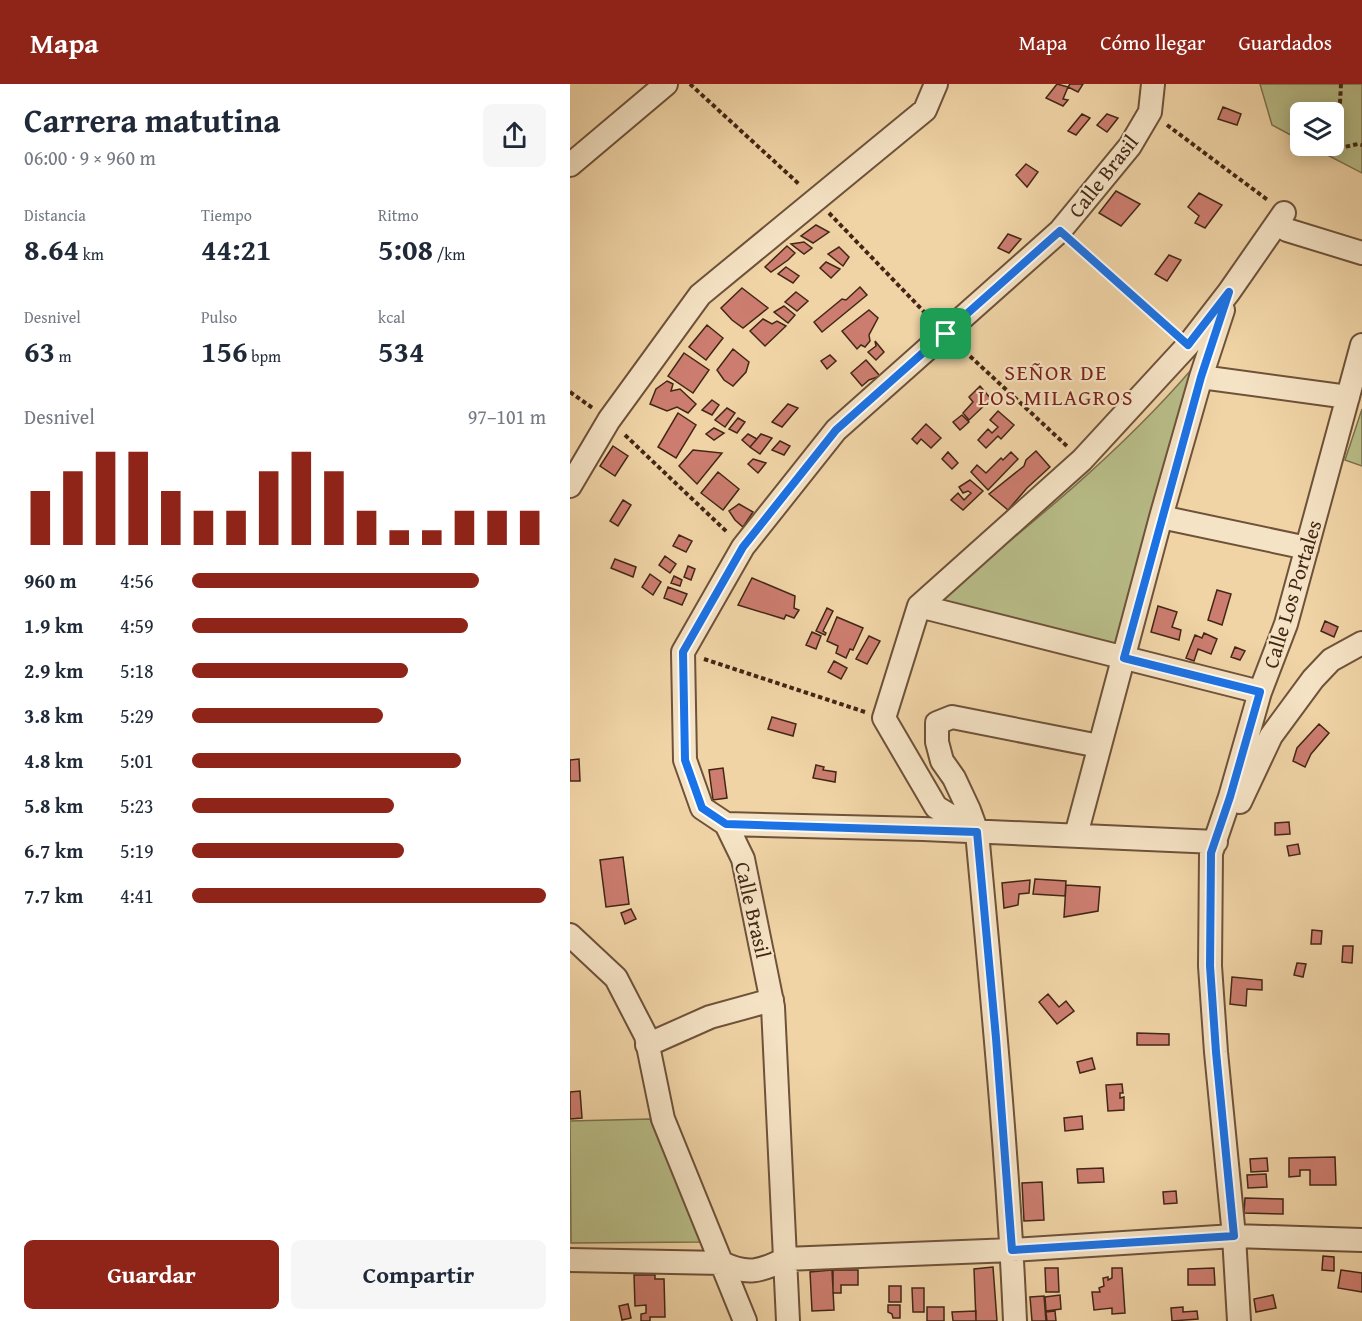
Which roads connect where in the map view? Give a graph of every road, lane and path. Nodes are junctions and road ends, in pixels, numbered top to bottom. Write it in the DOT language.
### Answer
graph roads {
  1 [pos="666,84"];
  2 [pos="690,84"];
  3 [pos="936,84"];
  4 [pos="1153,84"];
  5 [pos="1341,84"];
  6 [pos="1340,102"];
  7 [pos="1150,112"];
  8 [pos="1362,145"];
  9 [pos="1344,147"];
  10 [pos="570,165"];
  11 [pos="816,200"];
  12 [pos="1286,221"];
  13 [pos="1060,231"];
  14 [pos="1362,253"];
  15 [pos="1229,292"];
  16 [pos="946,334"];
  17 [pos="1188,345"];
  18 [pos="1362,351"];
  19 [pos="1201,377"];
  20 [pos="570,392"];
  21 [pos="1348,397"];
  22 [pos="609,420"];
  23 [pos="1082,460"];
  24 [pos="570,486"];
  25 [pos="1161,517"];
  26 [pos="743,547"];
  27 [pos="1307,548"];
  28 [pos="918,606"];
  29 [pos="1362,643"];
  30 [pos="683,652"];
  31 [pos="1124,658"];
  32 [pos="1260,692"];
  33 [pos="884,718"];
  34 [pos="1099,746"];
  35 [pos="726,824"];
  36 [pos="977,832"];
  37 [pos="1076,835"];
  38 [pos="1216,842"];
  39 [pos="570,935"];
  40 [pos="772,1000"];
  41 [pos="647,1044"];
  42 [pos="1234,1236"];
  43 [pos="1362,1240"];
  44 [pos="1012,1250"];
  45 [pos="785,1259"];
  46 [pos="570,1260"];
  47 [pos="722,1263"];
  48 [pos="745,1321"];
  49 [pos="788,1321"];
  50 [pos="1015,1321"];
  51 [pos="1239,1321"];
  1 -- 10 [label="street"];
  2 -- 11 [label="path"];
  3 -- 11 [label="street"];
  4 -- 7 [label="street, Calle Brasil"];
  5 -- 6 [label="path"];
  7 -- 12 [label="path"];
  7 -- 13 [label="street, Calle Brasil"];
  8 -- 9 [label="path"];
  11 -- 16 [label="path"];
  11 -- 22 [label="street"];
  12 -- 14 [label="street"];
  12 -- 15 [label="street"];
  13 -- 16 [label="street, Calle Brasil"];
  13 -- 17 [label="path"];
  15 -- 17 [label="street"];
  15 -- 19 [label="street"];
  16 -- 23 [label="path"];
  16 -- 26 [label="street, Calle Brasil"];
  17 -- 23 [label="street"];
  18 -- 21 [label="street, Calle Los Portales"];
  19 -- 21 [label="street"];
  19 -- 25 [label="street"];
  20 -- 22 [label="path"];
  21 -- 27 [label="street, Calle Los Portales"];
  22 -- 24 [label="street"];
  22 -- 26 [label="path"];
  23 -- 28 [label="street"];
  25 -- 27 [label="street"];
  25 -- 31 [label="street"];
  26 -- 30 [label="street, Calle Brasil"];
  27 -- 32 [label="street, Calle Los Portales"];
  28 -- 31 [label="street"];
  28 -- 33 [label="street"];
  29 -- 38 [label="street"];
  30 -- 33 [label="path"];
  30 -- 35 [label="street, Calle Brasil"];
  31 -- 32 [label="street"];
  31 -- 34 [label="street"];
  32 -- 38 [label="street, Calle Los Portales"];
  33 -- 36 [label="street"];
  34 -- 36 [label="street"];
  34 -- 37 [label="street"];
  35 -- 36 [label="street"];
  35 -- 40 [label="street, Calle Brasil"];
  36 -- 37 [label="street"];
  36 -- 44 [label="street"];
  37 -- 38 [label="street"];
  38 -- 42 [label="street, Calle Los Portales"];
  39 -- 41 [label="street"];
  40 -- 41 [label="street"];
  40 -- 45 [label="street, Calle Brasil"];
  41 -- 47 [label="street"];
  42 -- 43 [label="street"];
  42 -- 44 [label="street"];
  42 -- 51 [label="street, Calle Los Portales"];
  44 -- 45 [label="street"];
  44 -- 50 [label="street"];
  45 -- 47 [label="street"];
  45 -- 49 [label="street, Calle Brasil"];
  46 -- 47 [label="street"];
  47 -- 48 [label="street"];
}
